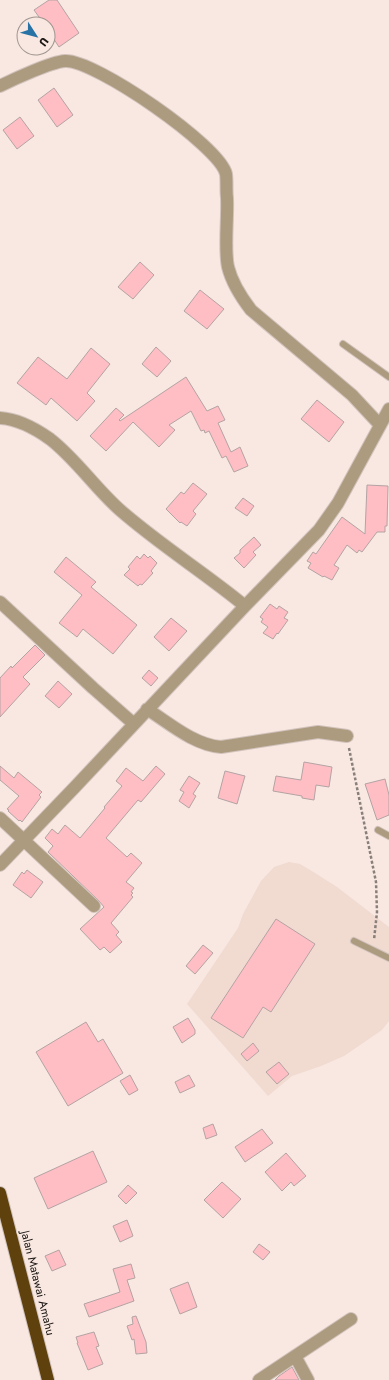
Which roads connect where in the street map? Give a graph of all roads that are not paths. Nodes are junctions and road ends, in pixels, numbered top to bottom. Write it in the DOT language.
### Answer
graph roads {
  1 [pos="0,86"];
  2 [pos="343,344"];
  3 [pos="389,377"];
  4 [pos="389,409"];
  5 [pos="0,418"];
  6 [pos="380,425"];
  7 [pos="0,602"];
  8 [pos="245,606"];
  9 [pos="147,709"];
  10 [pos="134,724"];
  11 [pos="347,736"];
  12 [pos="0,818"];
  13 [pos="378,830"];
  14 [pos="389,836"];
  15 [pos="24,840"];
  16 [pos="0,865"];
  17 [pos="94,906"];
  18 [pos="354,941"];
  19 [pos="389,958"];
  20 [pos="0,1193"];
  21 [pos="351,1320"];
  22 [pos="294,1356"];
  23 [pos="48,1380"];
  24 [pos="259,1380"];
  25 [pos="308,1380"];
  1 -- 6 [label="street"];
  2 -- 3 [label="lane"];
  4 -- 6 [label="street"];
  5 -- 8 [label="street"];
  6 -- 8 [label="street"];
  7 -- 10 [label="street"];
  8 -- 9 [label="street"];
  9 -- 10 [label="street"];
  9 -- 11 [label="street"];
  10 -- 15 [label="street"];
  12 -- 15 [label="street"];
  13 -- 14 [label="lane"];
  15 -- 16 [label="street"];
  15 -- 17 [label="street"];
  18 -- 19 [label="lane"];
  20 -- 23 [label="highway, Jalan Matawai Amahu"];
  21 -- 22 [label="street"];
  22 -- 24 [label="street"];
  22 -- 25 [label="street"];
}
